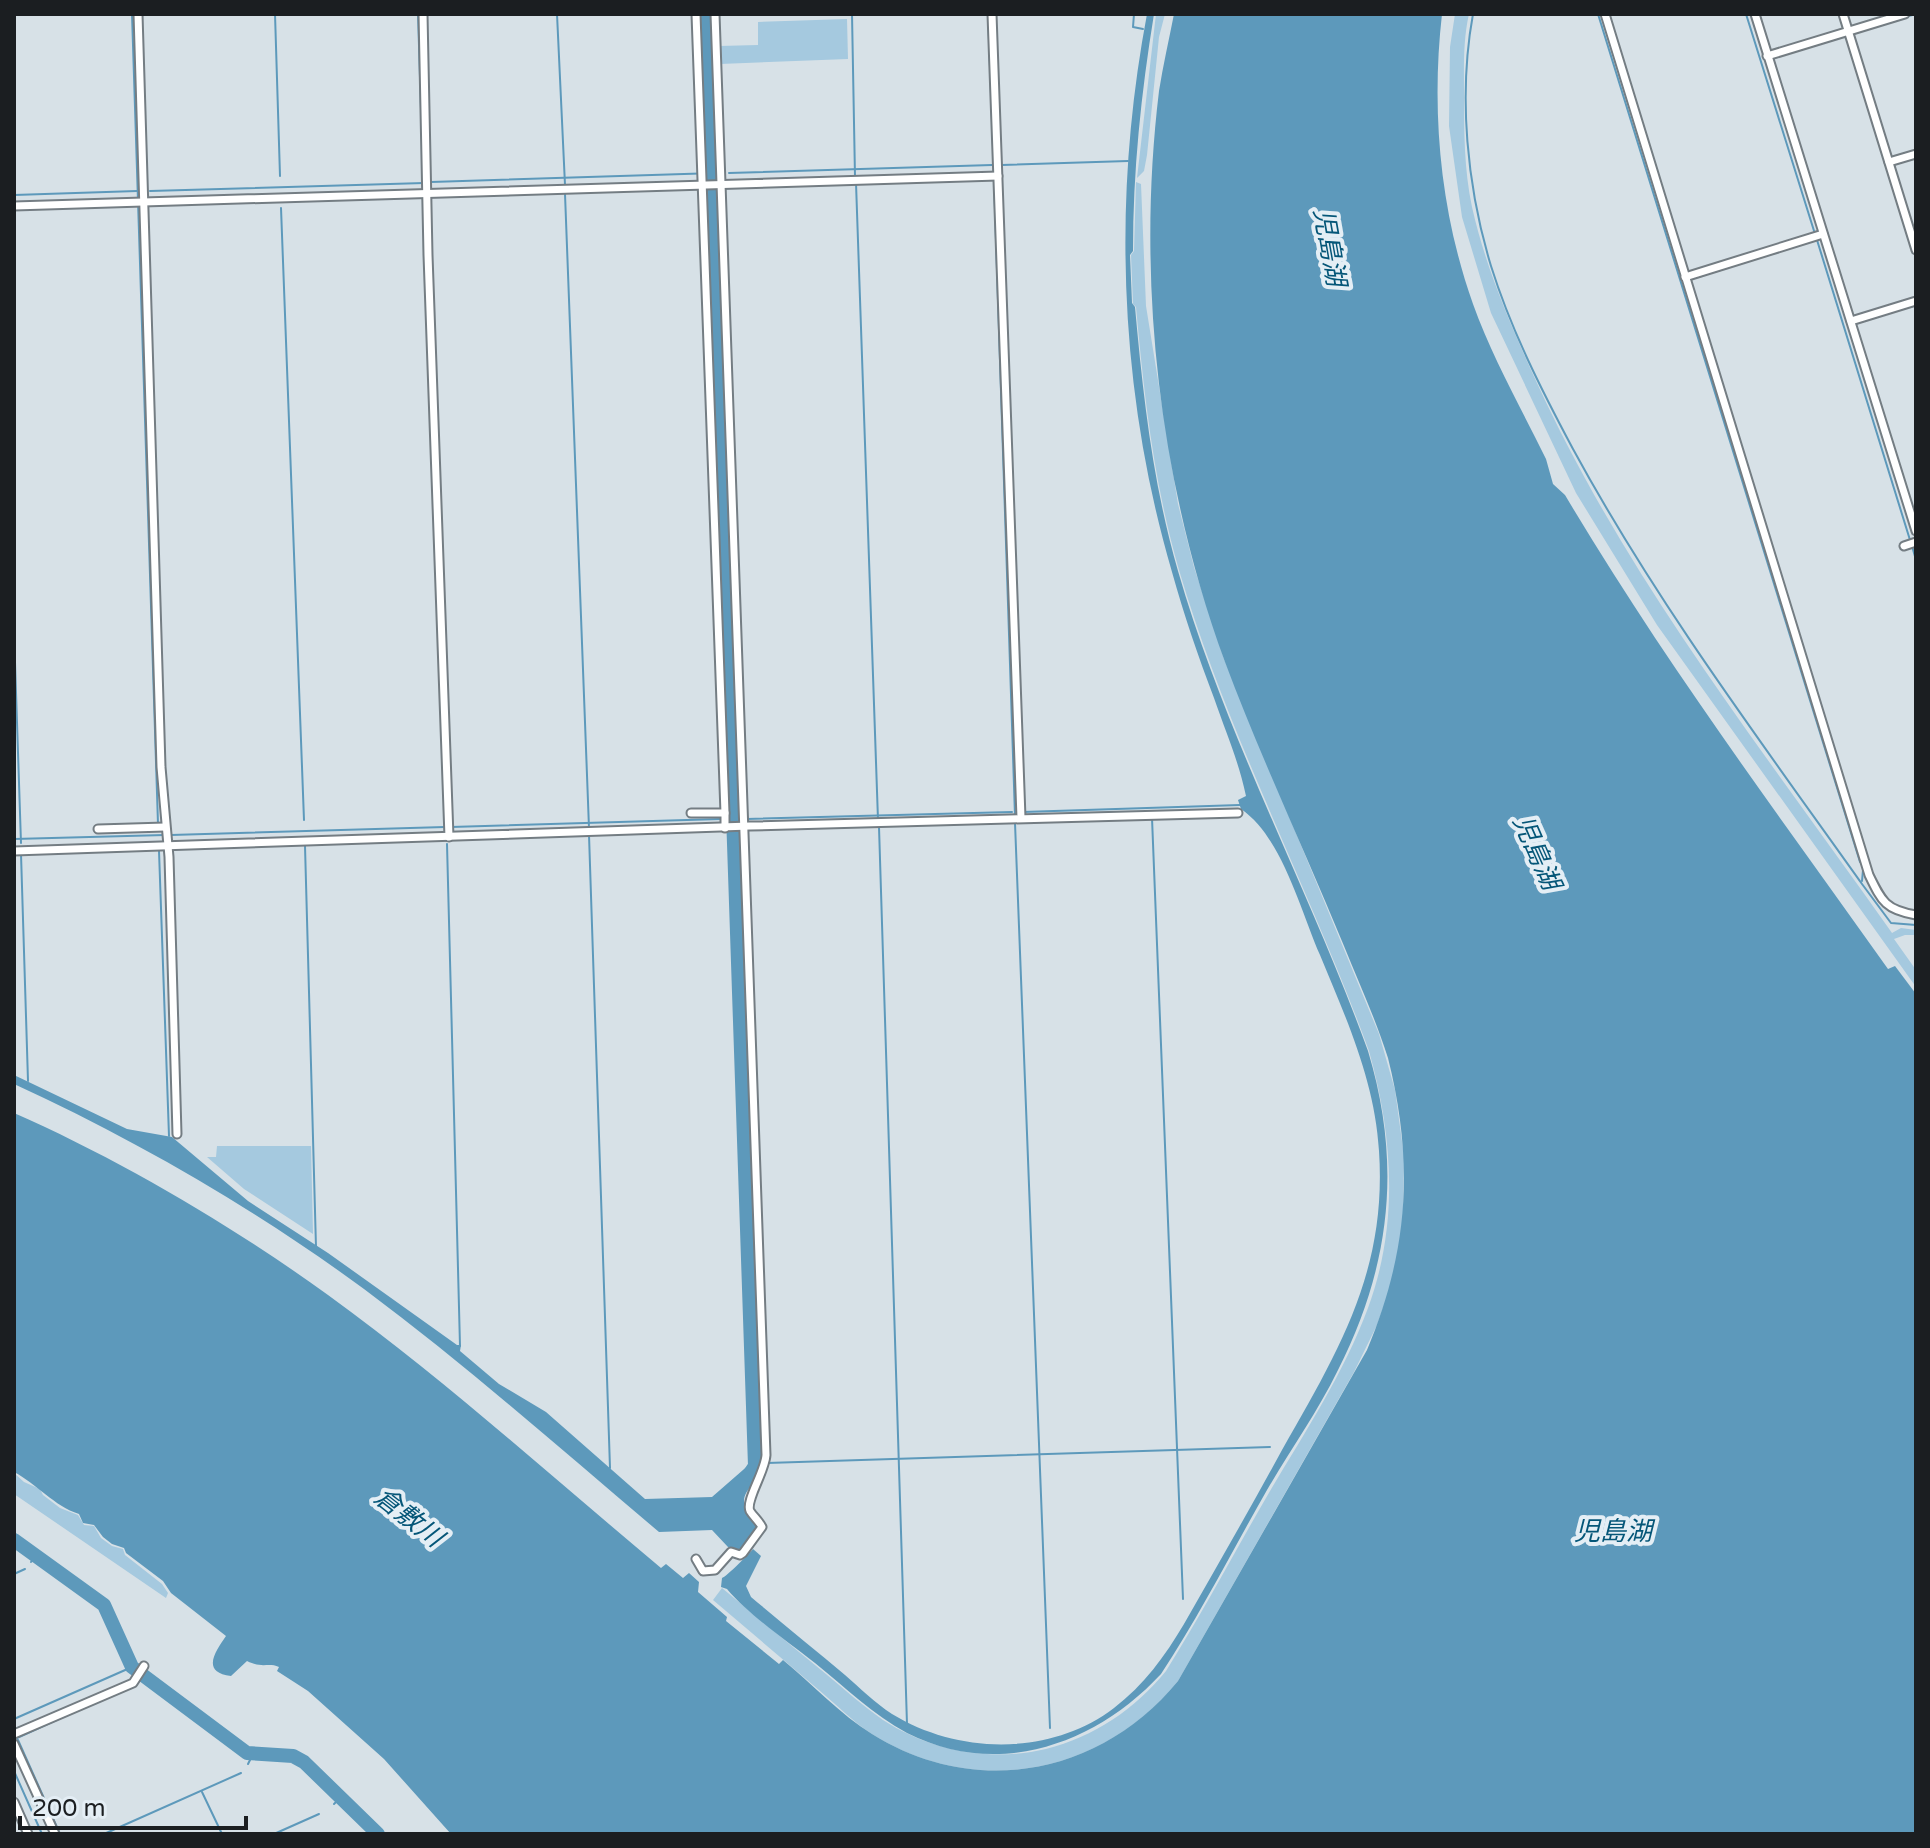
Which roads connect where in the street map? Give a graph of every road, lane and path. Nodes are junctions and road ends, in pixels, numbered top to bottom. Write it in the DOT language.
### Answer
graph roads {
  1 [pos="138,14"];
  2 [pos="423,14"];
  3 [pos="696,14"];
  4 [pos="715,14"];
  5 [pos="992,14"];
  6 [pos="1605,14"];
  7 [pos="1755,14"];
  8 [pos="1843,14"];
  9 [pos="1905,14"];
  10 [pos="1848,31"];
  11 [pos="1767,56"];
  12 [pos="1916,154"];
  13 [pos="1889,162"];
  14 [pos="996,171"];
  15 [pos="703,179"];
  16 [pos="720,184"];
  17 [pos="426,189"];
  18 [pos="141,202"];
  19 [pos="14,206"];
  20 [pos="1818,235"];
  21 [pos="1916,250"];
  22 [pos="1685,277"];
  23 [pos="1916,301"];
  24 [pos="1851,321"];
  25 [pos="1916,531"];
  26 [pos="691,813"];
  27 [pos="1238,813"];
  28 [pos="1019,816"];
  29 [pos="726,821"];
  30 [pos="743,823"];
  31 [pos="162,828"];
  32 [pos="98,829"];
  33 [pos="449,831"];
  34 [pos="163,844"];
  35 [pos="14,851"];
  36 [pos="1916,915"];
  37 [pos="177,1134"];
  38 [pos="696,1559"];
  39 [pos="144,1666"];
  40 [pos="14,1734"];
  41 [pos="14,1744"];
  42 [pos="14,1802"];
  43 [pos="28,1834"];
  44 [pos="55,1834"];
  1 -- 18 [label="street"];
  2 -- 17 [label="street"];
  3 -- 15 [label="street"];
  4 -- 16 [label="street"];
  5 -- 14 [label="street"];
  6 -- 22 [label="street"];
  7 -- 11 [label="street"];
  8 -- 10 [label="street"];
  9 -- 10 [label="street"];
  10 -- 11 [label="street"];
  10 -- 13 [label="street"];
  11 -- 20 [label="street"];
  12 -- 13 [label="street"];
  13 -- 21 [label="street"];
  14 -- 16 [label="street"];
  14 -- 28 [label="street"];
  15 -- 16 [label="street"];
  15 -- 17 [label="street"];
  15 -- 29 [label="street"];
  16 -- 30 [label="street"];
  17 -- 18 [label="street"];
  17 -- 33 [label="street"];
  18 -- 19 [label="street"];
  18 -- 31 [label="street"];
  20 -- 22 [label="street"];
  20 -- 24 [label="street"];
  22 -- 36 [label="street"];
  23 -- 24 [label="street"];
  24 -- 25 [label="street"];
  26 -- 29 [label="street"];
  27 -- 28 [label="street"];
  28 -- 30 [label="street"];
  29 -- 30 [label="street"];
  29 -- 33 [label="street"];
  30 -- 38 [label="street"];
  31 -- 32 [label="street"];
  31 -- 34 [label="street"];
  33 -- 34 [label="street"];
  34 -- 35 [label="street"];
  34 -- 37 [label="street"];
  39 -- 40 [label="street"];
  41 -- 44 [label="street"];
  42 -- 43 [label="street"];
}
